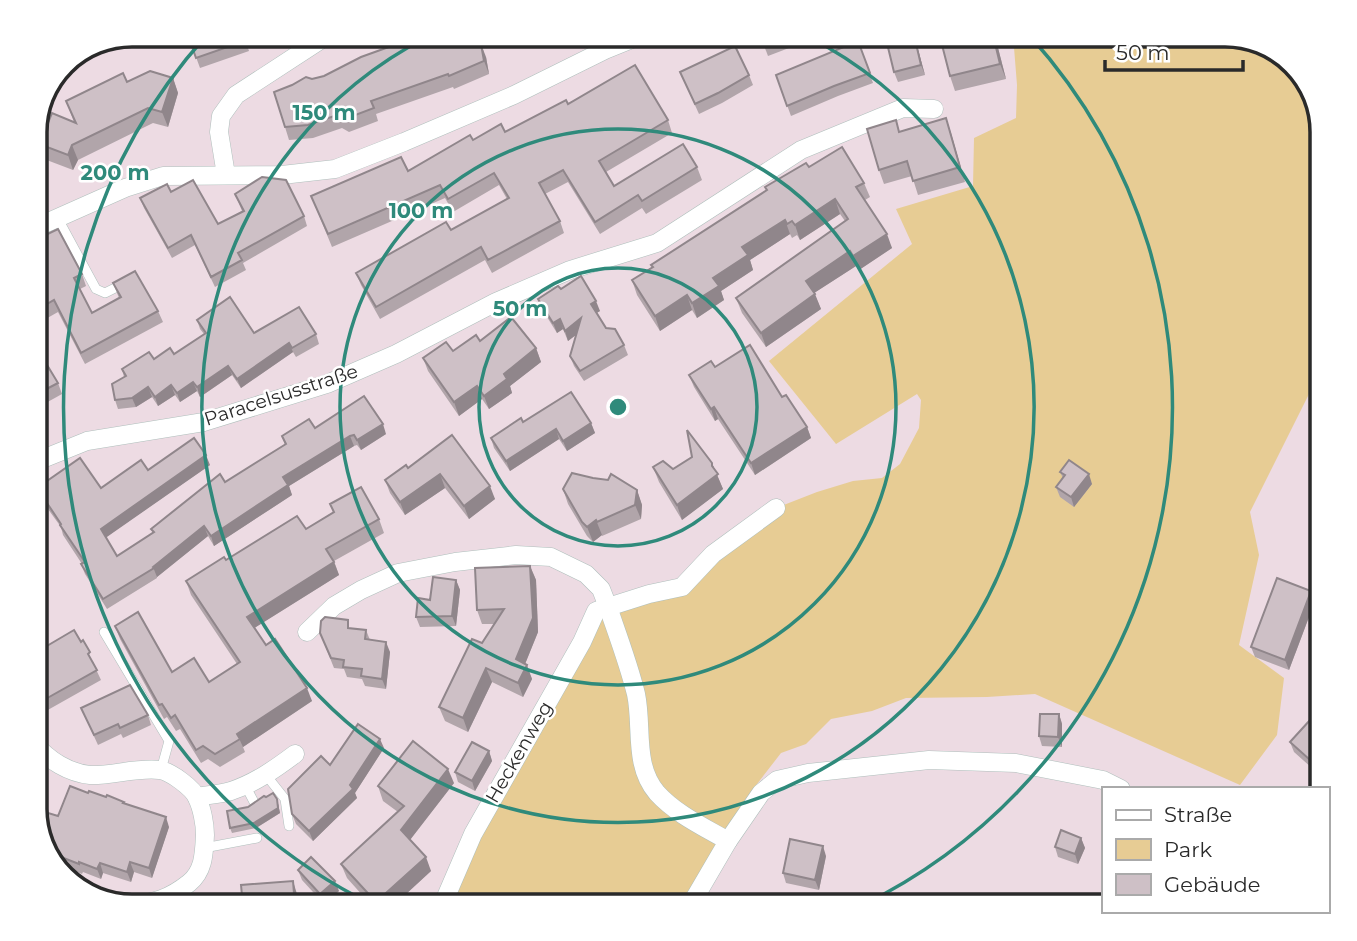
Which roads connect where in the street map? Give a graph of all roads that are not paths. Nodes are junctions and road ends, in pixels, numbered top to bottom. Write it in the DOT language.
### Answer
graph roads {
  1 [pos="310,47"];
  2 [pos="612,47"];
  3 [pos="934,109"];
  4 [pos="226,175"];
  5 [pos="57,217"];
  6 [pos="47,222"];
  7 [pos="119,286"];
  8 [pos="47,457"];
  9 [pos="776,508"];
  10 [pos="608,607"];
  11 [pos="104,632"];
  12 [pos="307,632"];
  13 [pos="47,754"];
  14 [pos="295,754"];
  15 [pos="161,770"];
  16 [pos="266,775"];
  17 [pos="245,785"];
  18 [pos="1117,787"];
  19 [pos="197,797"];
  20 [pos="254,802"];
  21 [pos="289,826"];
  22 [pos="257,838"];
  23 [pos="728,841"];
  24 [pos="204,848"];
  25 [pos="173,894"];
  26 [pos="447,894"];
  27 [pos="697,894"];
  1 -- 4 [label="street"];
  2 -- 4 [label="street"];
  3 -- 8 [label="street, Paracelsusstraße"];
  4 -- 5 [label="street"];
  5 -- 6 [label="street"];
  5 -- 7 [label="lane"];
  9 -- 10 [label="street"];
  10 -- 12 [label="street"];
  10 -- 23 [label="street"];
  10 -- 26 [label="street, Heckenweg"];
  11 -- 15 [label="lane"];
  13 -- 15 [label="street"];
  14 -- 16 [label="street"];
  15 -- 19 [label="street"];
  16 -- 17 [label="street"];
  16 -- 21 [label="lane"];
  17 -- 19 [label="street"];
  17 -- 20 [label="lane"];
  18 -- 23 [label="street"];
  19 -- 24 [label="street"];
  22 -- 24 [label="lane"];
  23 -- 27 [label="street"];
  24 -- 25 [label="street"];
}
